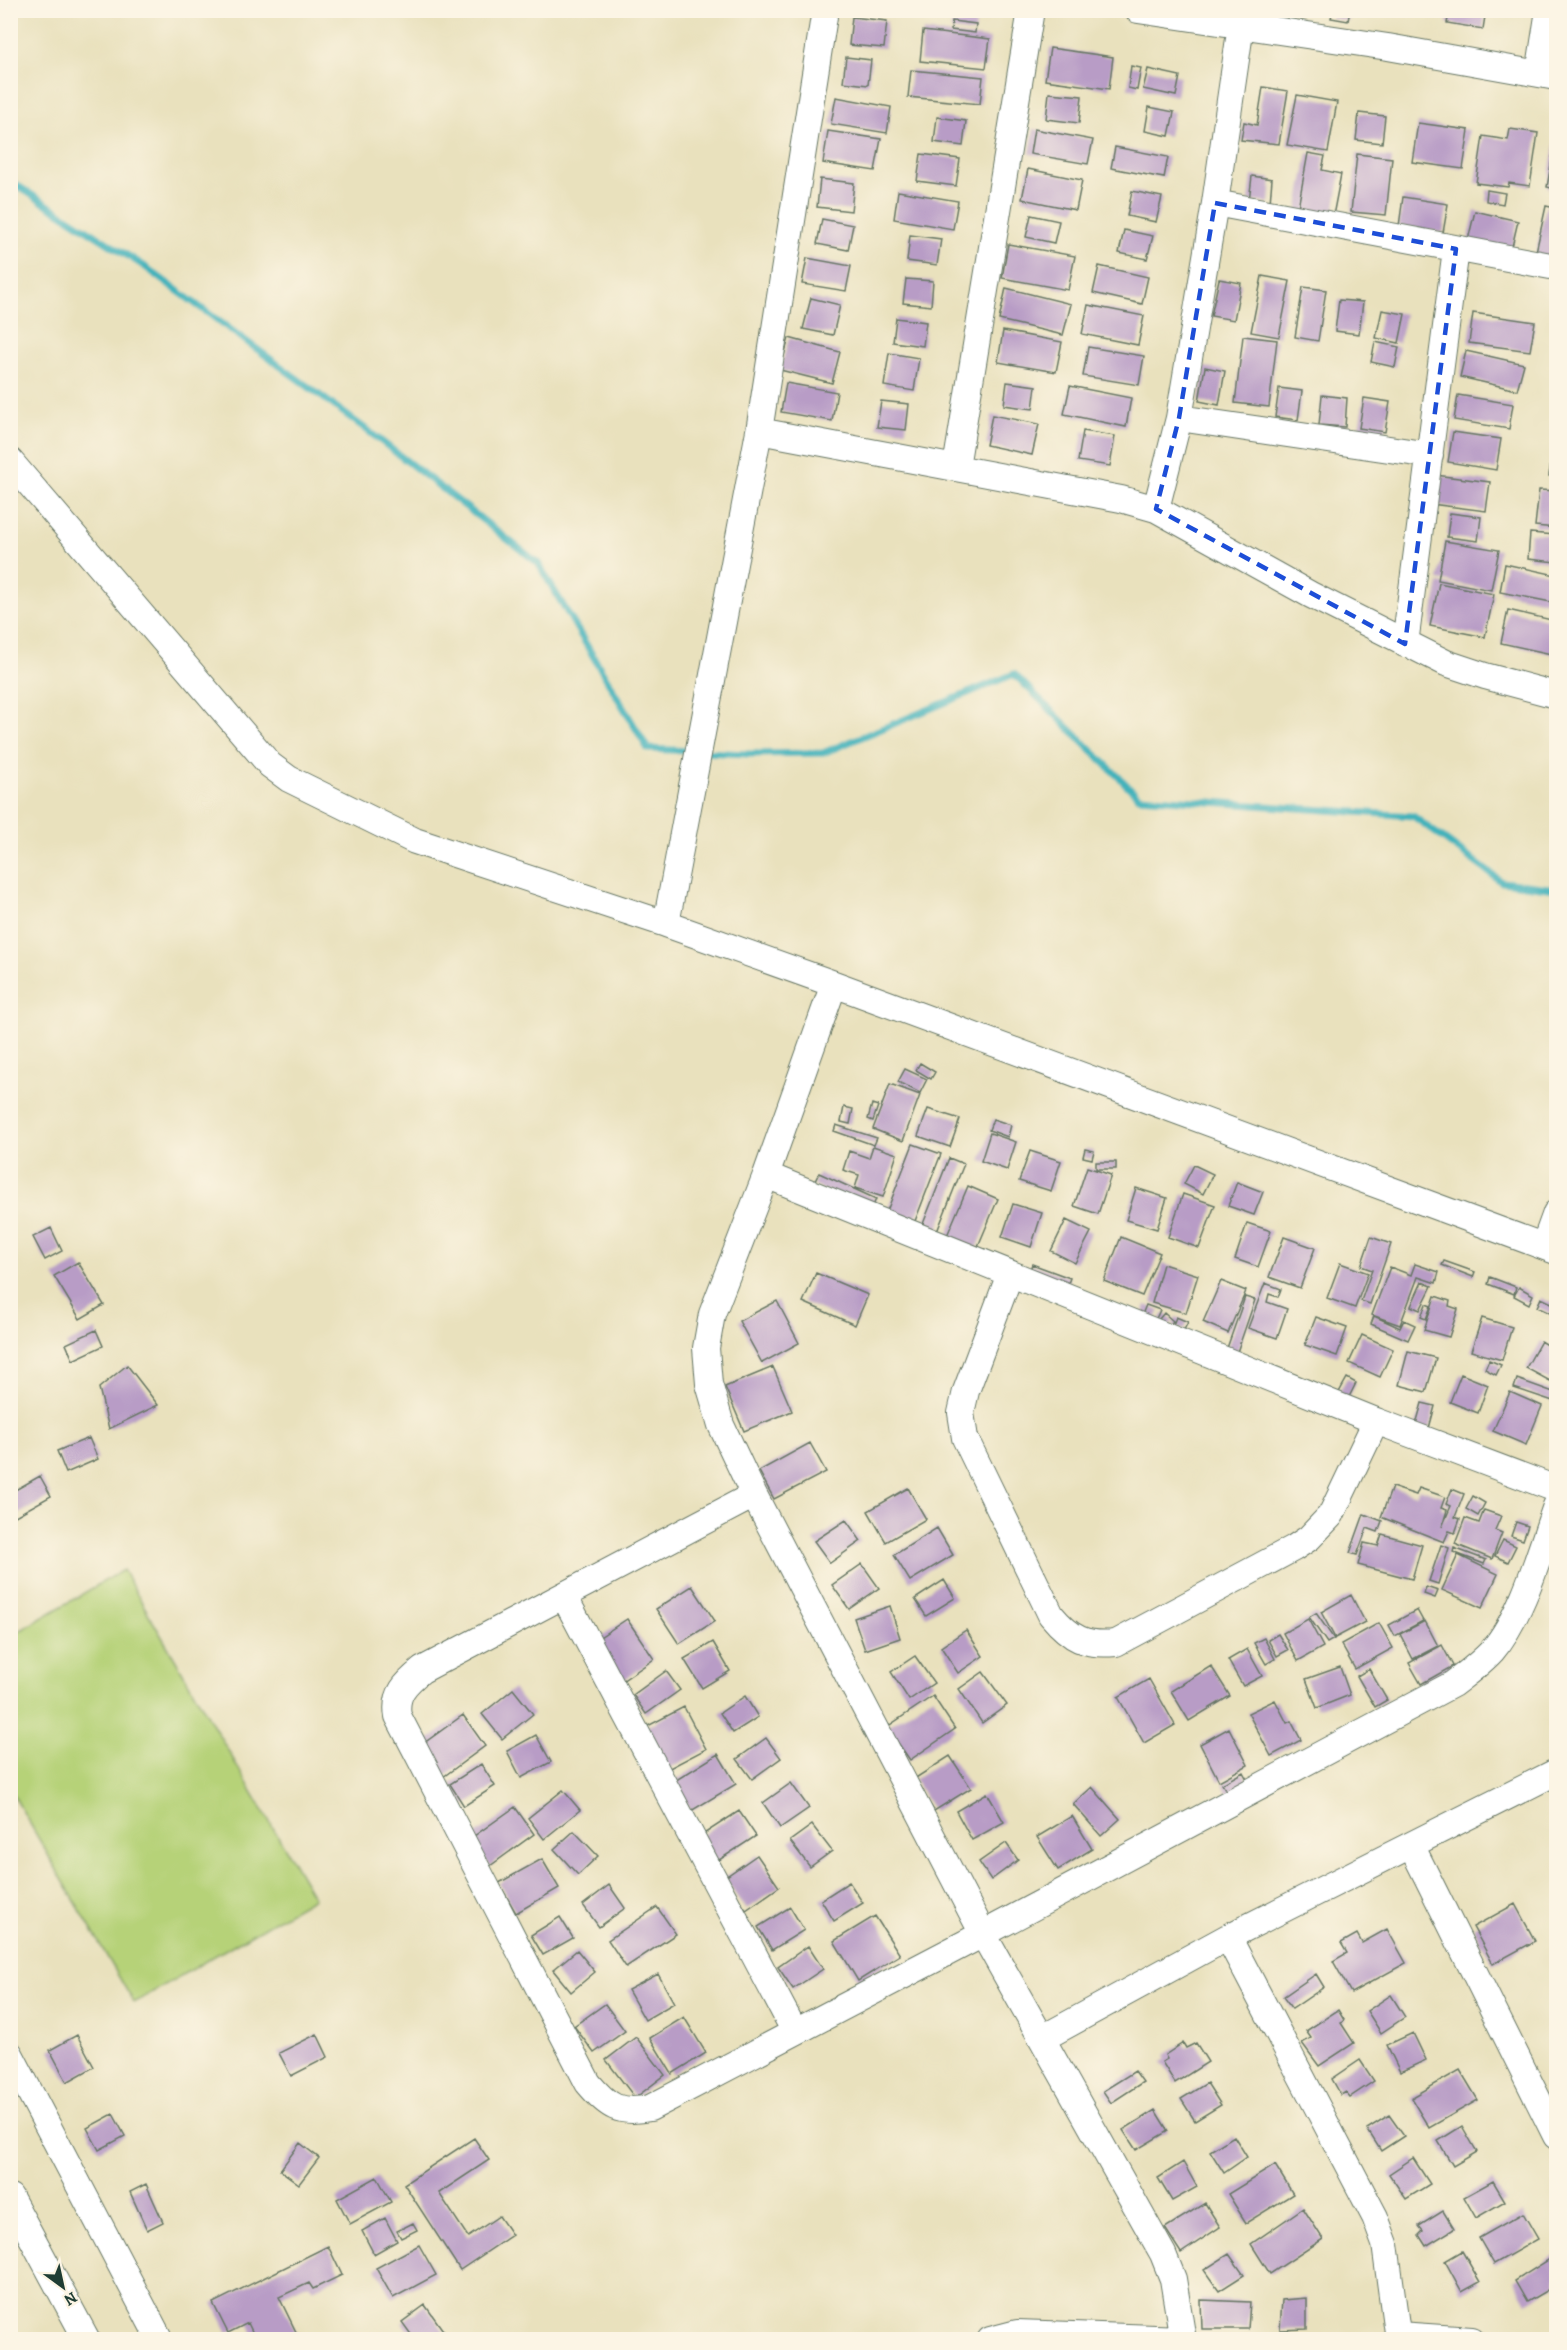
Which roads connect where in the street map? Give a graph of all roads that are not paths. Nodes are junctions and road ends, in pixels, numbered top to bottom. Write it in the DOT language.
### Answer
graph roads {
  1 [pos="825,10"];
  2 [pos="1031,10"];
  3 [pos="1138,10"];
  4 [pos="1549,10"];
  5 [pos="1241,26"];
  6 [pos="1548,76"];
  7 [pos="1215,203"];
  8 [pos="1456,249"];
  9 [pos="1557,267"];
  10 [pos="1179,418"];
  11 [pos="759,431"];
  12 [pos="1430,455"];
  13 [pos="10,461"];
  14 [pos="956,467"];
  15 [pos="1156,509"];
  16 [pos="1405,644"];
  17 [pos="1557,695"];
  18 [pos="666,924"];
  19 [pos="834,984"];
  20 [pos="766,1175"];
  21 [pos="1557,1213"];
  22 [pos="1550,1249"];
  23 [pos="1010,1274"];
  24 [pos="1376,1421"];
  25 [pos="1557,1489"];
  26 [pos="754,1495"];
  27 [pos="1557,1506"];
  28 [pos="564,1596"];
  29 [pos="1557,1772"];
  30 [pos="1411,1845"];
  31 [pos="983,1934"];
  32 [pos="1228,1937"];
  33 [pos="795,2032"];
  34 [pos="1043,2038"];
  35 [pos="10,2054"];
  36 [pos="1557,2136"];
  37 [pos="10,2197"];
  38 [pos="1398,2337"];
  39 [pos="1183,2339"];
  40 [pos="87,2340"];
  41 [pos="160,2340"];
  42 [pos="990,2340"];
  43 [pos="1472,2340"];
  1 -- 11 [label="street"];
  2 -- 14 [label="street"];
  3 -- 5 [label="street"];
  4 -- 6 [label="street"];
  5 -- 6 [label="street"];
  5 -- 7 [label="street"];
  7 -- 8 [label="street"];
  7 -- 10 [label="street"];
  8 -- 9 [label="street"];
  8 -- 12 [label="street"];
  10 -- 12 [label="street"];
  10 -- 15 [label="street"];
  11 -- 14 [label="street"];
  11 -- 18 [label="street"];
  12 -- 16 [label="street"];
  13 -- 18 [label="street"];
  14 -- 15 [label="street"];
  15 -- 16 [label="street"];
  16 -- 17 [label="street"];
  18 -- 19 [label="street"];
  19 -- 20 [label="street"];
  19 -- 22 [label="street"];
  20 -- 23 [label="street"];
  20 -- 26 [label="street"];
  21 -- 22 [label="street"];
  23 -- 24 [label="street"];
  23 -- 24 [label="street"];
  24 -- 25 [label="street"];
  26 -- 28 [label="street"];
  26 -- 31 [label="street"];
  27 -- 31 [label="street"];
  28 -- 33 [label="street"];
  28 -- 33 [label="street"];
  29 -- 30 [label="street"];
  30 -- 32 [label="street"];
  30 -- 36 [label="street"];
  31 -- 33 [label="street"];
  31 -- 34 [label="street"];
  32 -- 34 [label="street"];
  32 -- 38 [label="street"];
  34 -- 39 [label="street"];
  35 -- 41 [label="street"];
  37 -- 40 [label="street"];
  38 -- 43 [label="street"];
  39 -- 42 [label="street"];
}
